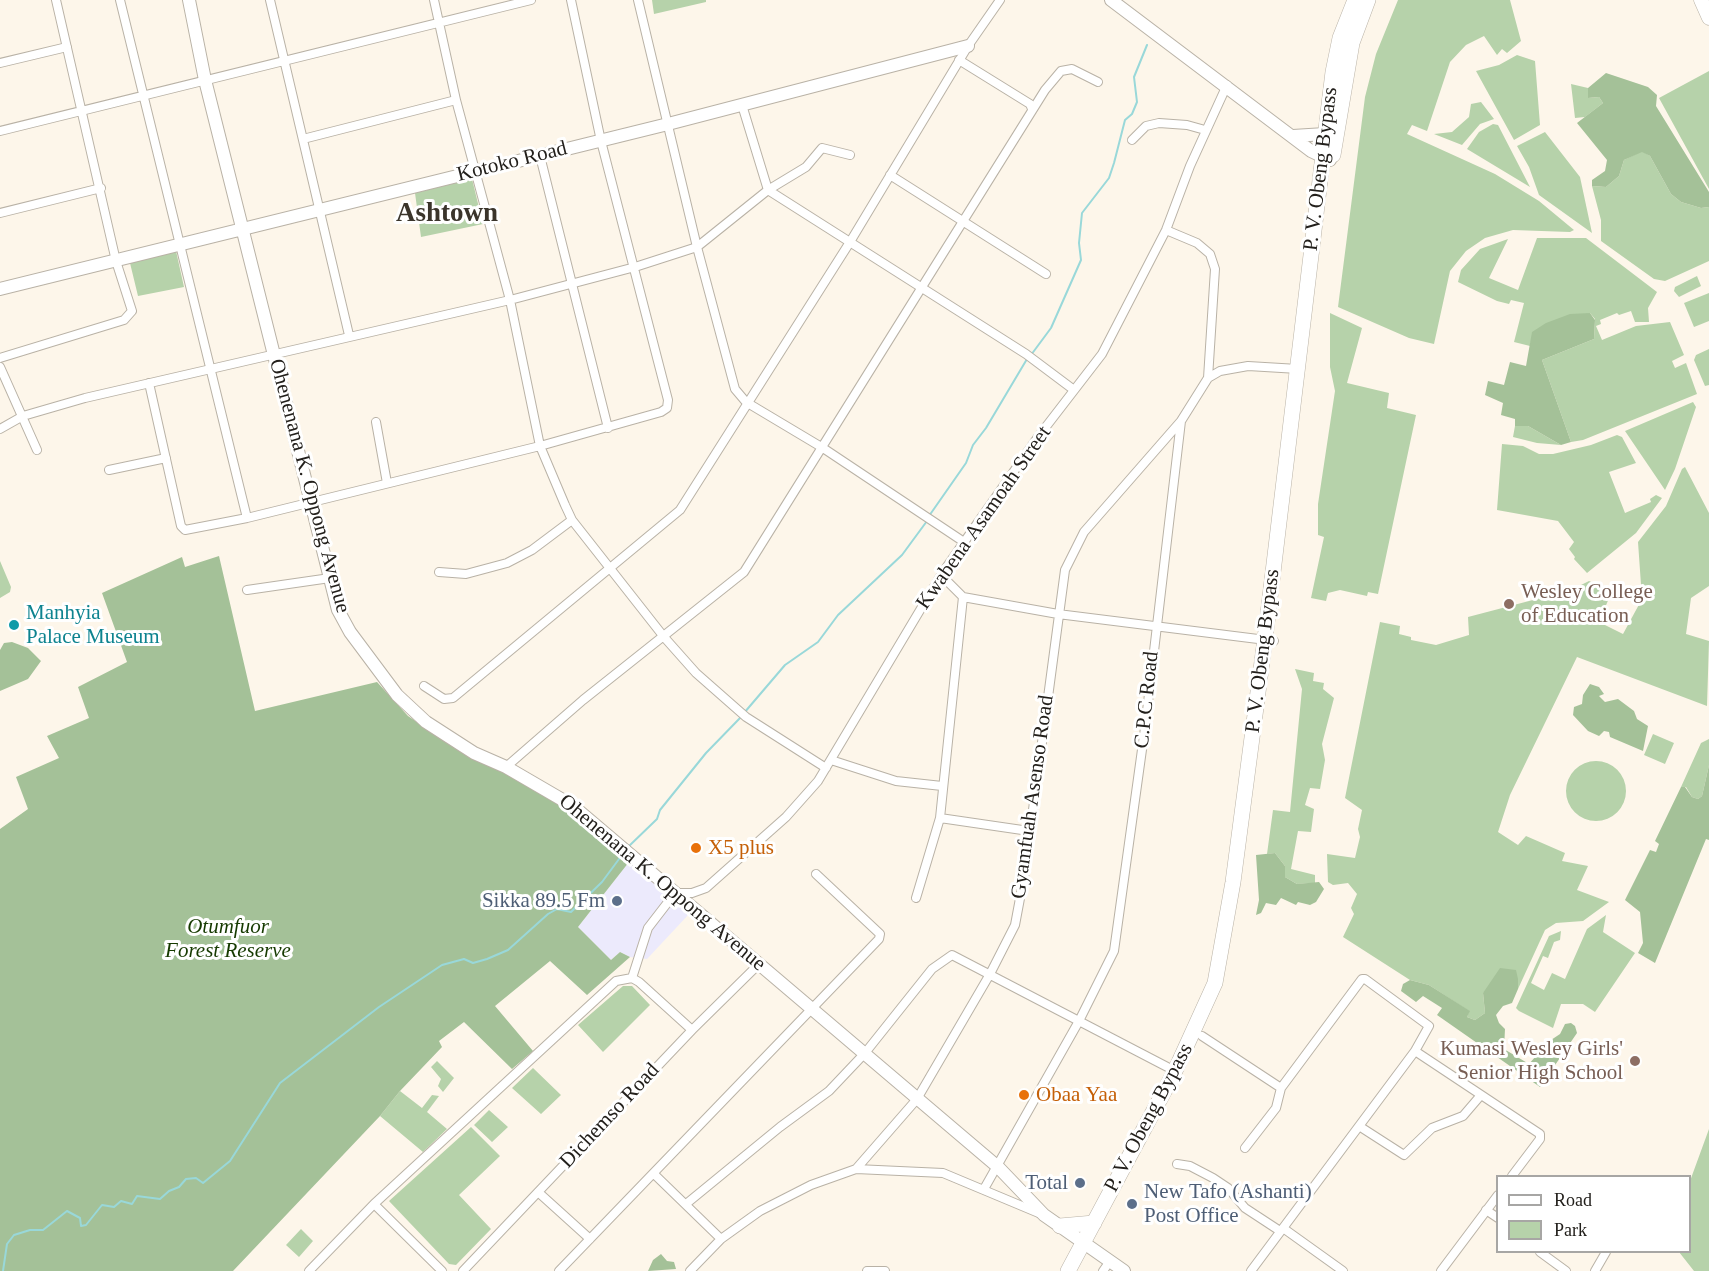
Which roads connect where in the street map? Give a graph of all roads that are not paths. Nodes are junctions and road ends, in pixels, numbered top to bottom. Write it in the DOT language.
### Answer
graph roads {
  1 [pos="56,0"];
  2 [pos="120,0"];
  3 [pos="189,0"];
  4 [pos="270,0"];
  5 [pos="434,0"];
  6 [pos="531,0"];
  7 [pos="571,0"];
  8 [pos="638,0"];
  9 [pos="1000,0"];
  10 [pos="1111,0"];
  11 [pos="1355,0"];
  12 [pos="1368,0"];
  13 [pos="1701,0"];
  14 [pos="1709,18"];
  15 [pos="440,25"];
  16 [pos="968,46"];
  17 [pos="67,47"];
  18 [pos="284,60"];
  19 [pos="959,60"];
  20 [pos="0,63"];
  21 [pos="205,80"];
  22 [pos="1098,82"];
  23 [pos="1227,85"];
  24 [pos="142,96"];
  25 [pos="456,100"];
  26 [pos="742,105"];
  27 [pos="1032,109"];
  28 [pos="82,111"];
  29 [pos="668,124"];
  30 [pos="1205,130"];
  31 [pos="0,131"];
  32 [pos="1330,135"];
  33 [pos="1293,136"];
  34 [pos="303,139"];
  35 [pos="1132,140"];
  36 [pos="601,141"];
  37 [pos="850,155"];
  38 [pos="540,156"];
  39 [pos="1328,160"];
  40 [pos="475,171"];
  41 [pos="890,175"];
  42 [pos="101,188"];
  43 [pos="768,190"];
  44 [pos="320,211"];
  45 [pos="0,213"];
  46 [pos="963,222"];
  47 [pos="243,228"];
  48 [pos="1166,230"];
  49 [pos="850,242"];
  50 [pos="180,245"];
  51 [pos="697,247"];
  52 [pos="116,261"];
  53 [pos="635,267"];
  54 [pos="1046,274"];
  55 [pos="572,284"];
  56 [pos="0,288"];
  57 [pos="922,289"];
  58 [pos="510,300"];
  59 [pos="349,335"];
  60 [pos="274,354"];
  61 [pos="0,358"];
  62 [pos="0,367"];
  63 [pos="1303,369"];
  64 [pos="212,370"];
  65 [pos="1208,378"];
  66 [pos="149,383"];
  67 [pos="1074,390"];
  68 [pos="746,402"];
  69 [pos="23,416"];
  70 [pos="1181,421"];
  71 [pos="376,422"];
  72 [pos="608,428"];
  73 [pos="0,429"];
  74 [pos="540,446"];
  75 [pos="823,448"];
  76 [pos="37,450"];
  77 [pos="166,458"];
  78 [pos="109,470"];
  79 [pos="387,483"];
  80 [pos="310,502"];
  81 [pos="247,518"];
  82 [pos="572,520"];
  83 [pos="964,542"];
  84 [pos="612,568"];
  85 [pos="439,572"];
  86 [pos="941,575"];
  87 [pos="330,578"];
  88 [pos="247,590"];
  89 [pos="963,597"];
  90 [pos="1058,614"];
  91 [pos="1155,626"];
  92 [pos="664,637"];
  93 [pos="1270,640"];
  94 [pos="423,686"];
  95 [pos="829,764"];
  96 [pos="506,767"];
  97 [pos="942,786"];
  98 [pos="940,818"];
  99 [pos="1029,831"];
  100 [pos="816,874"];
  101 [pos="675,893"];
  102 [pos="916,898"];
  103 [pos="759,964"];
  104 [pos="990,974"];
  105 [pos="632,978"];
  106 [pos="813,1009"];
  107 [pos="1079,1021"];
  108 [pos="692,1030"];
  109 [pos="1202,1036"];
  110 [pos="1415,1051"];
  111 [pos="865,1053"];
  112 [pos="1175,1071"];
  113 [pos="1281,1088"];
  114 [pos="1481,1095"];
  115 [pos="917,1099"];
  116 [pos="1359,1126"];
  117 [pos="1245,1149"];
  118 [pos="1177,1164"];
  119 [pos="998,1167"];
  120 [pos="856,1169"];
  121 [pos="654,1174"];
  122 [pos="1513,1175"];
  123 [pos="984,1189"];
  124 [pos="538,1192"];
  125 [pos="1496,1196"];
  126 [pos="374,1204"];
  127 [pos="686,1204"];
  128 [pos="1486,1210"];
  129 [pos="1044,1215"];
  130 [pos="1496,1217"];
  131 [pos="1094,1223"];
  132 [pos="1060,1226"];
  133 [pos="1282,1230"];
  134 [pos="590,1239"];
  135 [pos="721,1239"];
  136 [pos="1088,1246"];
  137 [pos="1543,1253"];
  138 [pos="1605,1253"];
  139 [pos="1107,1266"];
  140 [pos="309,1271"];
  141 [pos="442,1271"];
  142 [pos="463,1271"];
  143 [pos="559,1271"];
  144 [pos="690,1271"];
  145 [pos="867,1271"];
  146 [pos="885,1271"];
  147 [pos="1068,1271"];
  148 [pos="1080,1271"];
  149 [pos="1124,1271"];
  150 [pos="1251,1271"];
  151 [pos="1343,1271"];
  152 [pos="1441,1271"];
  153 [pos="1566,1271"];
  154 [pos="1595,1271"];
  1 -- 17 [label="street"];
  2 -- 24 [label="street"];
  3 -- 21 [label="street, Ohenenana K. Oppong Avenue"];
  4 -- 18 [label="street"];
  5 -- 15 [label="street"];
  6 -- 15 [label="street"];
  7 -- 36 [label="street"];
  8 -- 29 [label="street"];
  9 -- 16 [label="street"];
  10 -- 23 [label="street"];
  11 -- 32 [label="highway, P. V. Obeng Bypass"];
  12 -- 32 [label="highway, P. V. Obeng Bypass"];
  13 -- 14 [label="main road"];
  15 -- 18 [label="street"];
  15 -- 25 [label="street"];
  16 -- 19 [label="street"];
  16 -- 26 [label="street, Kotoko Road"];
  17 -- 20 [label="street"];
  17 -- 28 [label="street"];
  18 -- 21 [label="street"];
  18 -- 34 [label="street"];
  19 -- 27 [label="street"];
  19 -- 41 [label="street"];
  21 -- 24 [label="street"];
  21 -- 47 [label="street, Ohenenana K. Oppong Avenue"];
  22 -- 27 [label="street"];
  23 -- 30 [label="street, Kwabena Asamoah Street"];
  23 -- 33 [label="street"];
  24 -- 28 [label="street"];
  24 -- 50 [label="street"];
  25 -- 34 [label="street"];
  25 -- 40 [label="street"];
  26 -- 29 [label="street, Kotoko Road"];
  26 -- 43 [label="street"];
  27 -- 46 [label="street"];
  28 -- 31 [label="street"];
  28 -- 42 [label="street"];
  29 -- 36 [label="street, Kotoko Road"];
  29 -- 51 [label="street"];
  30 -- 35 [label="street"];
  30 -- 48 [label="street, Kwabena Asamoah Street"];
  32 -- 33 [label="street"];
  32 -- 39 [label="highway, P. V. Obeng Bypass"];
  33 -- 39 [label="street"];
  34 -- 44 [label="street"];
  36 -- 38 [label="street, Kotoko Road"];
  36 -- 53 [label="street"];
  37 -- 43 [label="street"];
  38 -- 40 [label="street, Kotoko Road"];
  38 -- 55 [label="street"];
  39 -- 63 [label="highway, P. V. Obeng Bypass"];
  40 -- 44 [label="street, Kotoko Road"];
  40 -- 58 [label="street"];
  41 -- 46 [label="street"];
  41 -- 49 [label="street"];
  42 -- 45 [label="street"];
  42 -- 52 [label="street"];
  43 -- 49 [label="street"];
  43 -- 51 [label="street"];
  44 -- 47 [label="street, Kotoko Road"];
  44 -- 59 [label="street"];
  46 -- 54 [label="street"];
  46 -- 57 [label="street"];
  47 -- 50 [label="street, Kotoko Road"];
  47 -- 60 [label="street, Ohenenana K. Oppong Avenue"];
  48 -- 65 [label="street"];
  48 -- 67 [label="street, Kwabena Asamoah Street"];
  49 -- 57 [label="street"];
  49 -- 68 [label="street"];
  50 -- 52 [label="street, Kotoko Road"];
  50 -- 64 [label="street"];
  51 -- 53 [label="street"];
  51 -- 68 [label="street"];
  52 -- 56 [label="street, Kotoko Road"];
  52 -- 61 [label="street"];
  53 -- 55 [label="street"];
  53 -- 72 [label="street"];
  55 -- 58 [label="street"];
  55 -- 72 [label="street"];
  57 -- 67 [label="street"];
  57 -- 75 [label="street"];
  58 -- 59 [label="street"];
  58 -- 74 [label="street"];
  59 -- 60 [label="street"];
  60 -- 64 [label="street"];
  60 -- 80 [label="street, Ohenenana K. Oppong Avenue"];
  62 -- 69 [label="street"];
  63 -- 65 [label="street"];
  63 -- 93 [label="highway, P. V. Obeng Bypass"];
  64 -- 66 [label="street"];
  64 -- 81 [label="street"];
  65 -- 70 [label="street, C.P.C Road"];
  66 -- 69 [label="street"];
  66 -- 77 [label="street"];
  67 -- 83 [label="street, Kwabena Asamoah Street"];
  68 -- 75 [label="street"];
  68 -- 84 [label="street"];
  69 -- 73 [label="street"];
  69 -- 76 [label="street"];
  70 -- 90 [label="street"];
  70 -- 91 [label="street, C.P.C Road"];
  71 -- 79 [label="street"];
  72 -- 74 [label="street"];
  74 -- 79 [label="street"];
  74 -- 82 [label="street"];
  75 -- 83 [label="street"];
  75 -- 92 [label="street"];
  77 -- 78 [label="street"];
  77 -- 81 [label="street"];
  79 -- 80 [label="street"];
  80 -- 81 [label="street"];
  80 -- 87 [label="street, Ohenenana K. Oppong Avenue"];
  82 -- 84 [label="street"];
  82 -- 85 [label="street"];
  83 -- 86 [label="street, Kwabena Asamoah Street"];
  84 -- 92 [label="street"];
  84 -- 94 [label="street"];
  86 -- 89 [label="street"];
  86 -- 95 [label="street, Kwabena Asamoah Street"];
  87 -- 88 [label="street"];
  87 -- 96 [label="street, Ohenenana K. Oppong Avenue"];
  89 -- 90 [label="street"];
  89 -- 97 [label="street"];
  90 -- 91 [label="street"];
  90 -- 99 [label="street, Gyamfuah Asenso Road"];
  91 -- 93 [label="street"];
  91 -- 107 [label="street, C.P.C Road"];
  92 -- 95 [label="street"];
  92 -- 96 [label="street"];
  93 -- 109 [label="highway, P. V. Obeng Bypass"];
  93 -- 112 [label="highway, P. V. Obeng Bypass"];
  95 -- 97 [label="street"];
  95 -- 101 [label="street, Kwabena Asamoah Street"];
  96 -- 101 [label="street, Ohenenana K. Oppong Avenue"];
  97 -- 98 [label="street"];
  98 -- 99 [label="street"];
  98 -- 102 [label="street"];
  99 -- 104 [label="street, Gyamfuah Asenso Road"];
  100 -- 106 [label="street"];
  101 -- 103 [label="street, Ohenenana K. Oppong Avenue"];
  101 -- 105 [label="street"];
  103 -- 106 [label="street, Ohenenana K. Oppong Avenue"];
  103 -- 108 [label="street, Dichemso Road"];
  104 -- 107 [label="street"];
  104 -- 111 [label="street"];
  104 -- 115 [label="street, Gyamfuah Asenso Road"];
  105 -- 108 [label="street"];
  105 -- 126 [label="street"];
  106 -- 111 [label="street, Ohenenana K. Oppong Avenue"];
  106 -- 121 [label="street"];
  107 -- 112 [label="street"];
  107 -- 119 [label="street, C.P.C Road"];
  108 -- 124 [label="street, Dichemso Road"];
  109 -- 113 [label="street"];
  109 -- 136 [label="highway, P. V. Obeng Bypass"];
  110 -- 113 [label="street"];
  110 -- 114 [label="street"];
  110 -- 116 [label="street"];
  111 -- 115 [label="street, Ohenenana K. Oppong Avenue"];
  111 -- 127 [label="street"];
  112 -- 131 [label="highway, P. V. Obeng Bypass"];
  113 -- 117 [label="street"];
  114 -- 116 [label="street"];
  114 -- 122 [label="street"];
  115 -- 119 [label="street, Ohenenana K. Oppong Avenue"];
  115 -- 120 [label="street, Gyamfuah Asenso Road"];
  116 -- 133 [label="street"];
  118 -- 133 [label="street"];
  119 -- 123 [label="street, C.P.C Road"];
  119 -- 129 [label="street, Ohenenana K. Oppong Avenue"];
  120 -- 123 [label="street"];
  120 -- 135 [label="street"];
  121 -- 127 [label="street"];
  121 -- 134 [label="street"];
  123 -- 129 [label="street"];
  124 -- 134 [label="street"];
  124 -- 142 [label="street, Dichemso Road"];
  125 -- 128 [label="street"];
  126 -- 140 [label="street"];
  126 -- 141 [label="street"];
  127 -- 135 [label="street"];
  128 -- 130 [label="street"];
  128 -- 152 [label="street"];
  129 -- 132 [label="street, Ohenenana K. Oppong Avenue"];
  131 -- 132 [label="highway"];
  131 -- 136 [label="highway, P. V. Obeng Bypass"];
  132 -- 136 [label="street, Ohenenana K. Oppong Avenue"];
  133 -- 150 [label="street"];
  133 -- 151 [label="street"];
  134 -- 143 [label="street"];
  135 -- 144 [label="street"];
  136 -- 139 [label="street, Ohenenana K. Oppong Avenue"];
  136 -- 147 [label="highway, P. V. Obeng Bypass"];
  136 -- 148 [label="highway, P. V. Obeng Bypass"];
  137 -- 153 [label="street"];
  138 -- 154 [label="street"];
  139 -- 149 [label="street, Ohenenana K. Oppong Avenue"];
  145 -- 146 [label="street"];
}
